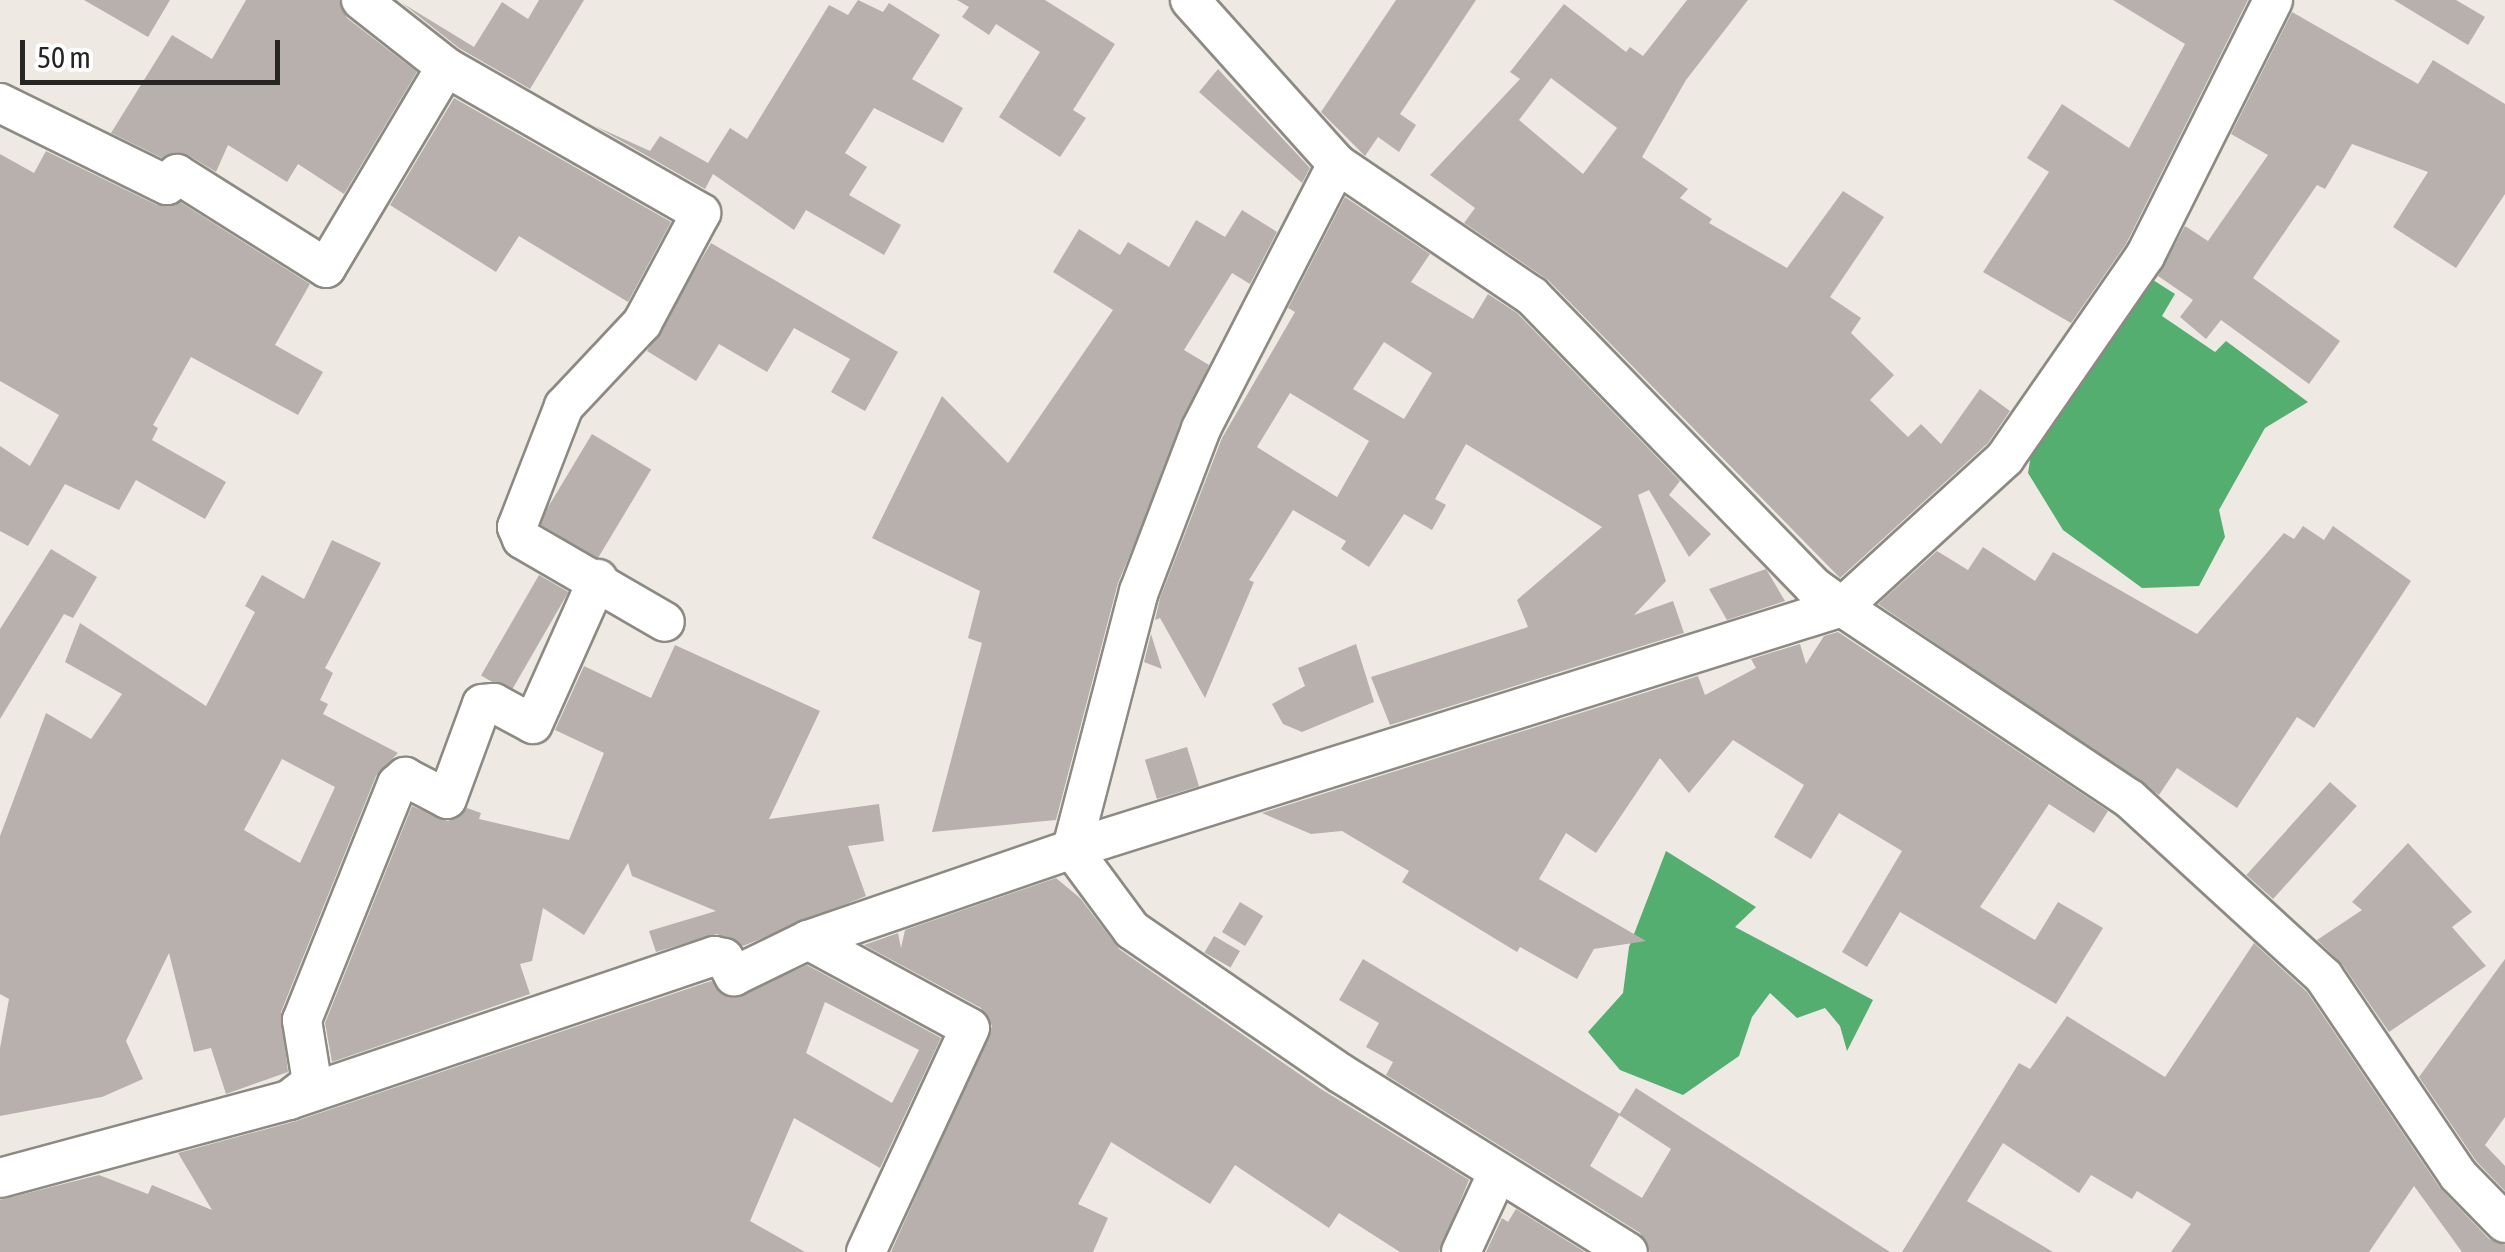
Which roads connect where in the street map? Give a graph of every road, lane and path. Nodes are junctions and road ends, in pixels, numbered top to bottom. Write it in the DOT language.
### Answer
graph roads {
  1 [pos="360,0"];
  2 [pos="1190,0"];
  3 [pos="2274,0"];
  4 [pos="446,67"];
  5 [pos="0,103"];
  6 [pos="1337,164"];
  7 [pos="598,580"];
  8 [pos="1842,607"];
  9 [pos="665,622"];
  10 [pos="1072,849"];
  11 [pos="808,940"];
  12 [pos="289,1100"];
  13 [pos="1497,1174"];
  14 [pos="0,1178"];
  15 [pos="2505,1223"];
  16 [pos="866,1252"];
  17 [pos="1462,1252"];
  18 [pos="1628,1252"];
  1 -- 4 [label="street"];
  2 -- 6 [label="street"];
  3 -- 8 [label="street"];
  4 -- 5 [label="street"];
  4 -- 7 [label="street"];
  6 -- 8 [label="street"];
  6 -- 10 [label="street"];
  7 -- 9 [label="street"];
  7 -- 12 [label="street"];
  8 -- 10 [label="street"];
  8 -- 15 [label="street"];
  10 -- 11 [label="street"];
  10 -- 13 [label="street"];
  11 -- 12 [label="street"];
  11 -- 16 [label="street"];
  12 -- 14 [label="street"];
  13 -- 17 [label="street"];
  13 -- 18 [label="street"];
}
